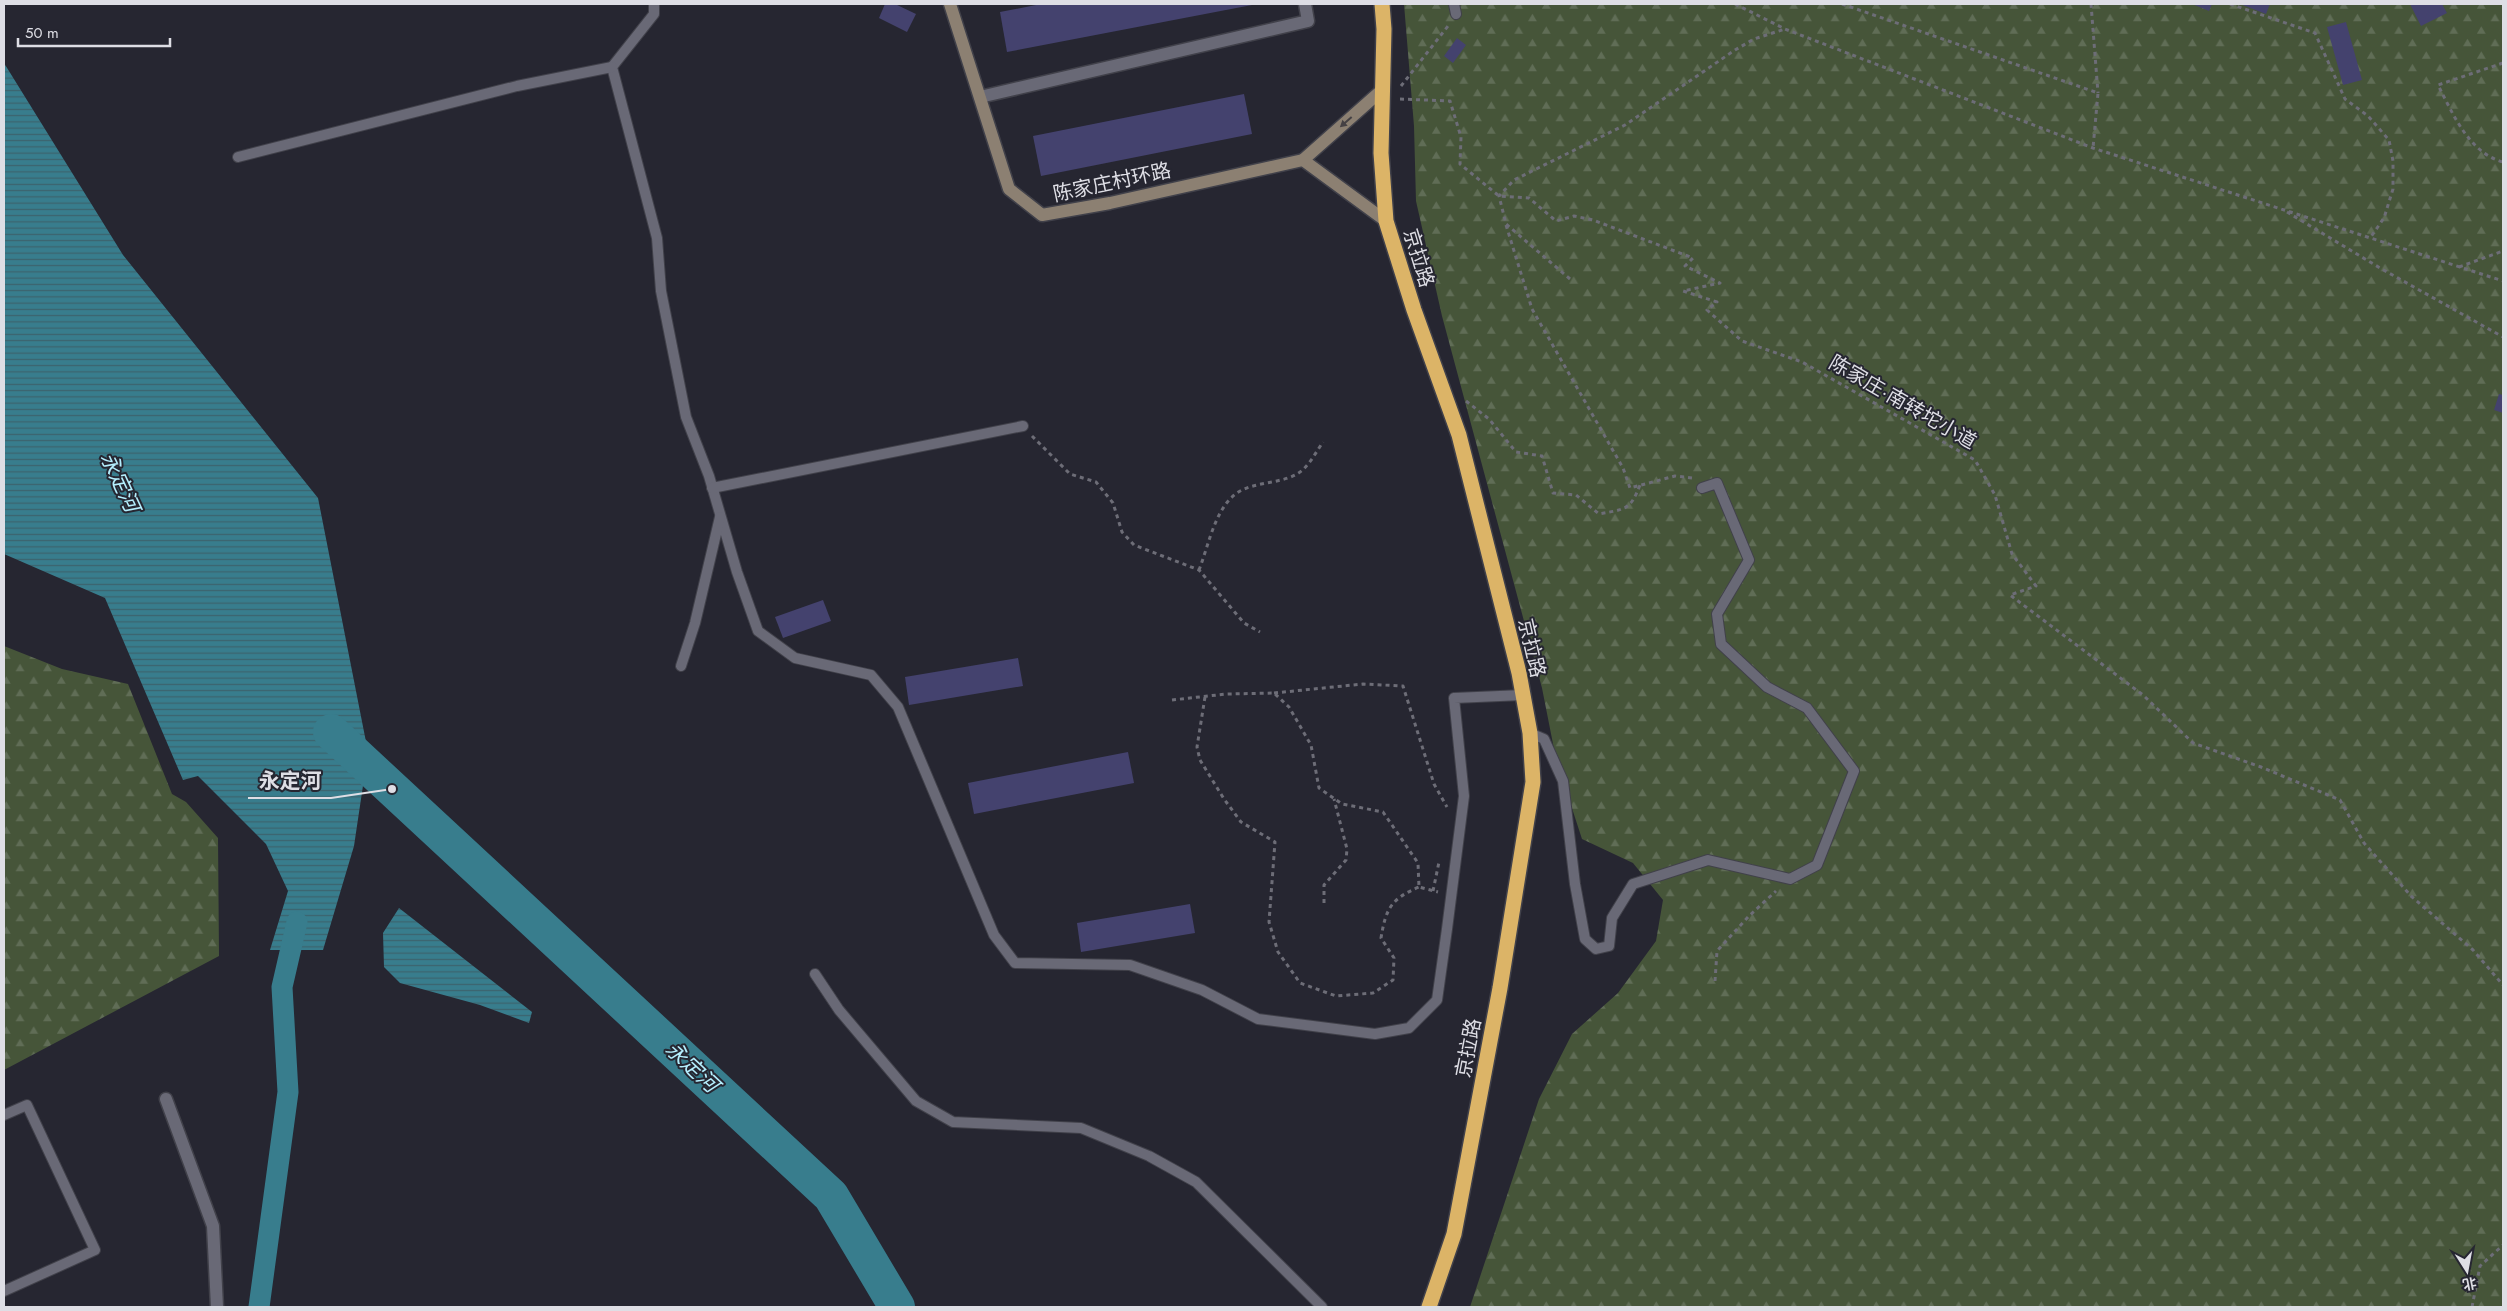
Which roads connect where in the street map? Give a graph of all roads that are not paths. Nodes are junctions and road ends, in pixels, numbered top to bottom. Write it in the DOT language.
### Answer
graph roads {
  1 [pos="654,4"];
  2 [pos="950,4"];
  3 [pos="1305,4"];
  4 [pos="1382,4"];
  5 [pos="612,67"];
  6 [pos="1382,90"];
  7 [pos="980,97"];
  8 [pos="238,158"];
  9 [pos="1303,160"];
  10 [pos="1386,221"];
  11 [pos="1023,426"];
  12 [pos="712,488"];
  13 [pos="1702,488"];
  14 [pos="721,516"];
  15 [pos="682,666"];
  16 [pos="1523,696"];
  17 [pos="1530,733"];
  18 [pos="815,974"];
  19 [pos="166,1099"];
  20 [pos="4,1115"];
  21 [pos="4,1291"];
  22 [pos="217,1307"];
  23 [pos="1322,1307"];
  24 [pos="1430,1307"];
  1 -- 5 [label="lane"];
  2 -- 7 [label="street, 陈家庄村环路"];
  3 -- 7 [label="street"];
  4 -- 6 [label="highway, 京拉路"];
  5 -- 8 [label="lane"];
  5 -- 12 [label="lane"];
  6 -- 9 [label="street, one-way"];
  6 -- 10 [label="highway, 京拉路"];
  7 -- 9 [label="street, 陈家庄村环路"];
  9 -- 10 [label="street"];
  10 -- 16 [label="highway, 京拉路"];
  11 -- 12 [label="lane"];
  12 -- 14 [label="lane"];
  13 -- 17 [label="lane"];
  14 -- 15 [label="lane"];
  14 -- 16 [label="lane"];
  16 -- 17 [label="highway, 京拉路"];
  17 -- 24 [label="highway, 京拉路"];
  18 -- 23 [label="lane"];
  19 -- 22 [label="street"];
  20 -- 21 [label="lane"];
}
